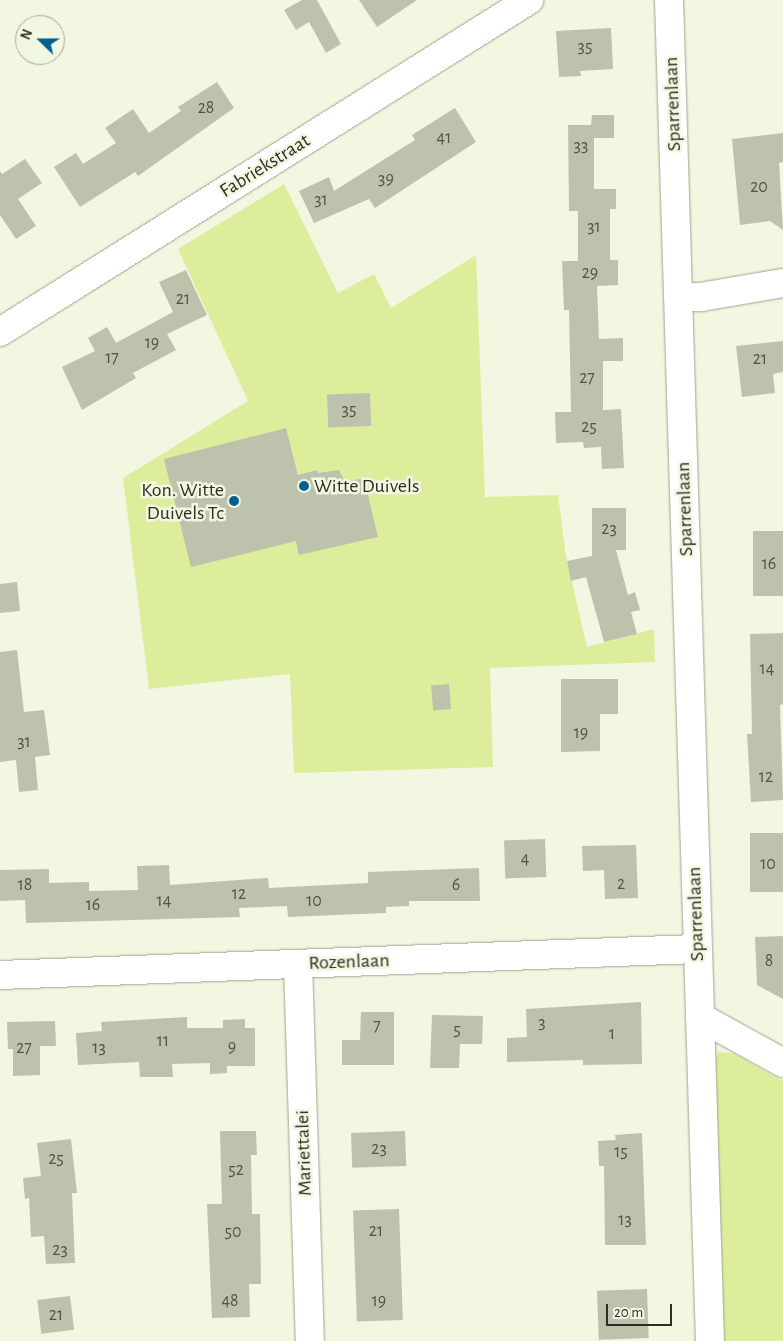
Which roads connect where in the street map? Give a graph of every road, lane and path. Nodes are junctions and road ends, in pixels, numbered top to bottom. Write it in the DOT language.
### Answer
graph roads {
  1 [pos="530,0"];
  2 [pos="670,0"];
  3 [pos="783,283"];
  4 [pos="679,297"];
  5 [pos="0,332"];
  6 [pos="697,949"];
  7 [pos="298,964"];
  8 [pos="0,975"];
  9 [pos="700,1017"];
  10 [pos="783,1063"];
  11 [pos="310,1341"];
  12 [pos="710,1341"];
  1 -- 5 [label="street, Fabriekstraat"];
  2 -- 4 [label="street, Sparrenlaan"];
  3 -- 4 [label="street"];
  4 -- 6 [label="street, Sparrenlaan"];
  6 -- 7 [label="street, Rozenlaan"];
  6 -- 9 [label="street, Sparrenlaan"];
  7 -- 8 [label="street, Rozenlaan"];
  7 -- 11 [label="street, Mariettalei"];
  9 -- 10 [label="street"];
  9 -- 12 [label="street, Sparrenlaan"];
}
